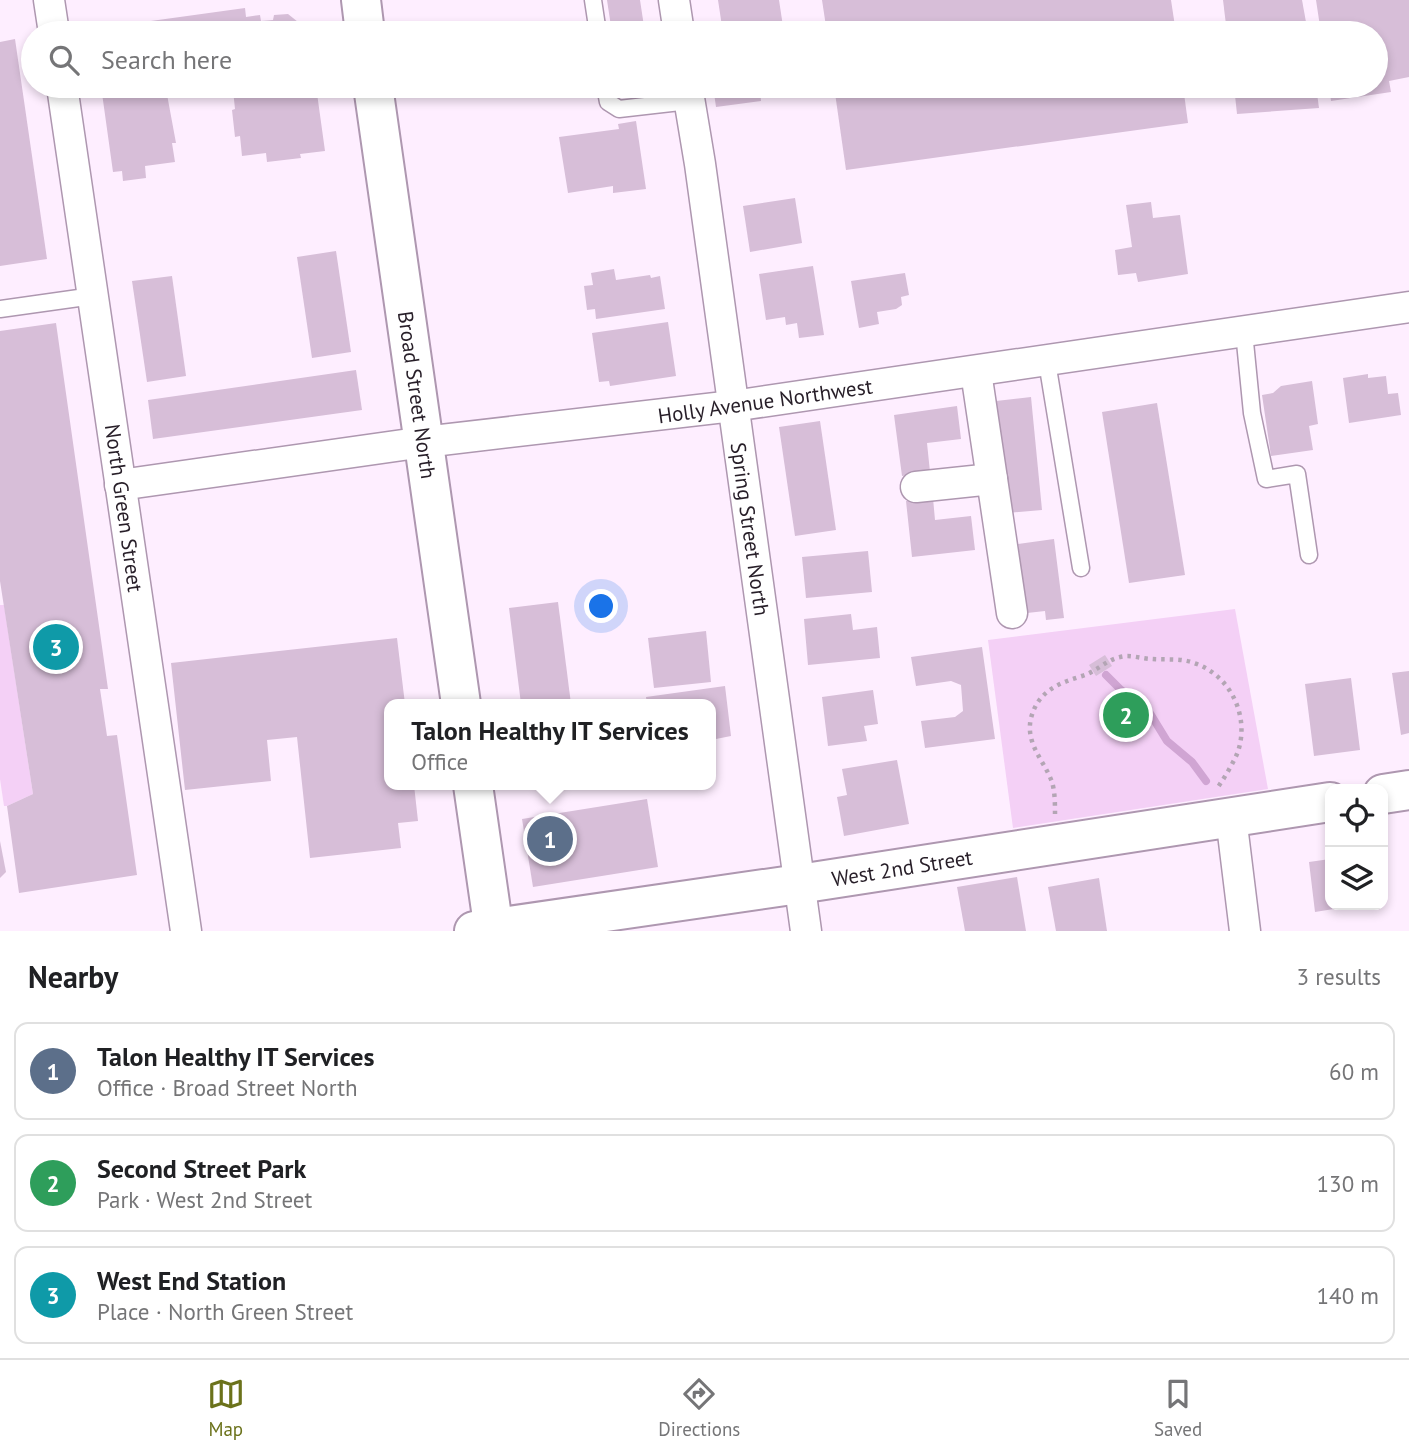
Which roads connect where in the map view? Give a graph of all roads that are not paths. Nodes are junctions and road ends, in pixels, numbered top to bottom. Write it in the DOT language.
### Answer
graph roads {
  1 [pos="49,0"];
  2 [pos="360,0"];
  3 [pos="593,0"];
  4 [pos="674,0"];
  5 [pos="52,21"];
  6 [pos="363,21"];
  7 [pos="596,21"];
  8 [pos="677,21"];
  9 [pos="64,98"];
  10 [pos="375,98"];
  11 [pos="608,98"];
  12 [pos="666,98"];
  13 [pos="689,98"];
  14 [pos="93,296"];
  15 [pos="1409,307"];
  16 [pos="0,309"];
  17 [pos="1244,332"];
  18 [pos="1047,362"];
  19 [pos="976,372"];
  20 [pos="733,406"];
  21 [pos="424,442"];
  22 [pos="992,479"];
  23 [pos="120,485"];
  24 [pos="916,487"];
  25 [pos="1309,555"];
  26 [pos="1081,568"];
  27 [pos="1012,612"];
  28 [pos="460,699"];
  29 [pos="473,790"];
  30 [pos="1409,790"];
  31 [pos="1388,793"];
  32 [pos="1325,802"];
  33 [pos="1222,806"];
  34 [pos="799,884"];
  35 [pos="487,930"];
  36 [pos="186,931"];
  37 [pos="806,931"];
  38 [pos="1245,931"];
  1 -- 5 [label="street"];
  2 -- 6 [label="main road"];
  3 -- 7 [label="lane"];
  4 -- 8 [label="street"];
  9 -- 14 [label="street, North Green Street"];
  10 -- 21 [label="main road, Broad Street North"];
  11 -- 12 [label="lane"];
  13 -- 20 [label="street, Spring Street North"];
  14 -- 16 [label="lane"];
  14 -- 23 [label="street, North Green Street"];
  15 -- 17 [label="street, Holly Avenue Northwest"];
  17 -- 18 [label="street, Holly Avenue Northwest"];
  17 -- 25 [label="lane"];
  18 -- 19 [label="street, Holly Avenue Northwest"];
  18 -- 26 [label="lane"];
  19 -- 20 [label="street, Holly Avenue Northwest"];
  19 -- 22 [label="street"];
  20 -- 21 [label="street, Holly Avenue Northwest"];
  20 -- 34 [label="street, Spring Street North"];
  21 -- 23 [label="street, Holly Avenue Northwest"];
  21 -- 28 [label="main road, Broad Street North"];
  22 -- 24 [label="street"];
  22 -- 27 [label="street"];
  23 -- 36 [label="street, North Green Street"];
  29 -- 35 [label="main road"];
  30 -- 31 [label="main road"];
  32 -- 33 [label="main road, West 2nd Street"];
  33 -- 34 [label="main road, West 2nd Street"];
  33 -- 38 [label="street"];
  34 -- 35 [label="main road, West 2nd Street"];
  34 -- 37 [label="street, Spring Street North"];
}
